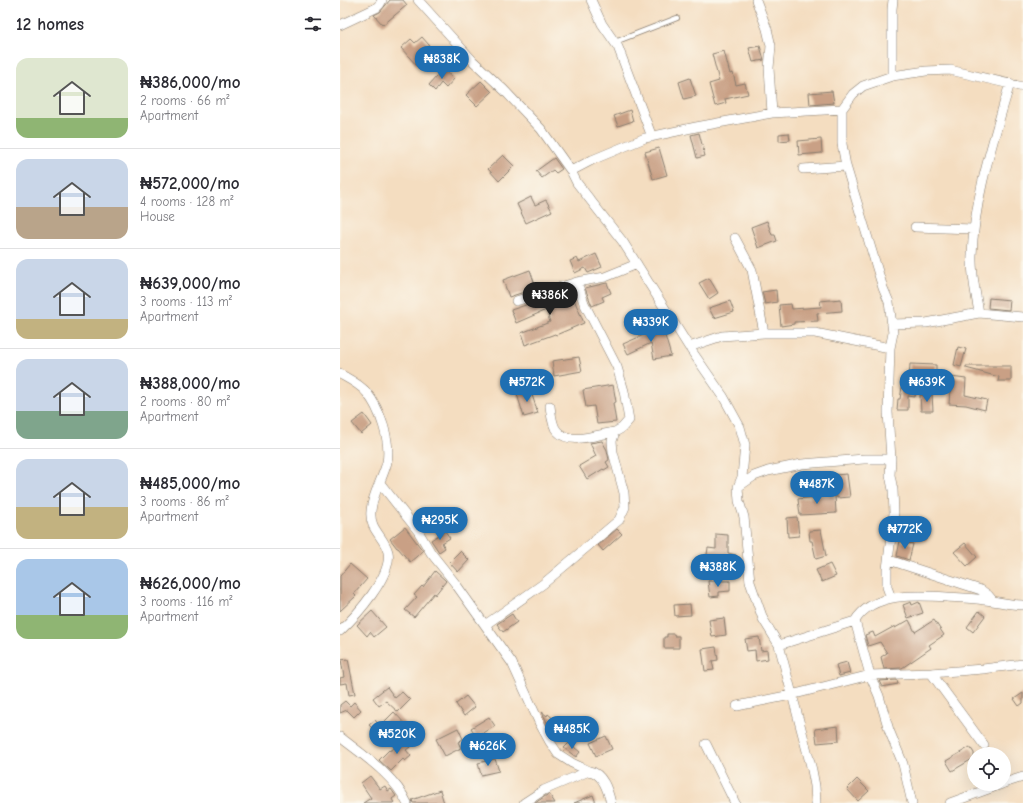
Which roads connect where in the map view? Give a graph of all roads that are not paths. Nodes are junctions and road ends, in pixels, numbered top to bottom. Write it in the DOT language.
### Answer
graph roads {
  1 [pos="382,0"];
  2 [pos="418,0"];
  3 [pos="591,0"];
  4 [pos="756,0"];
  5 [pos="893,0"];
  6 [pos="677,18"];
  7 [pos="340,25"];
  8 [pos="615,42"];
  9 [pos="892,76"];
  10 [pos="1010,83"];
  11 [pos="1023,87"];
  12 [pos="842,109"];
  13 [pos="772,113"];
  14 [pos="652,137"];
  15 [pos="846,166"];
  16 [pos="803,169"];
  17 [pos="571,171"];
  18 [pos="915,227"];
  19 [pos="973,229"];
  20 [pos="735,238"];
  21 [pos="637,264"];
  22 [pos="577,282"];
  23 [pos="516,301"];
  24 [pos="979,313"];
  25 [pos="1023,317"];
  26 [pos="892,324"];
  27 [pos="764,333"];
  28 [pos="689,347"];
  29 [pos="890,348"];
  30 [pos="340,374"];
  31 [pos="550,406"];
  32 [pos="615,432"];
  33 [pos="891,459"];
  34 [pos="380,483"];
  35 [pos="738,487"];
  36 [pos="889,560"];
  37 [pos="891,598"];
  38 [pos="993,601"];
  39 [pos="1023,605"];
  40 [pos="855,621"];
  41 [pos="485,625"];
  42 [pos="340,631"];
  43 [pos="779,645"];
  44 [pos="1023,664"];
  45 [pos="931,673"];
  46 [pos="870,675"];
  47 [pos="791,695"];
  48 [pos="737,706"];
  49 [pos="340,737"];
  50 [pos="706,744"];
  51 [pos="984,745"];
  52 [pos="589,771"];
  53 [pos="1023,777"];
  54 [pos="1011,781"];
  55 [pos="983,791"];
  56 [pos="406,803"];
  57 [pos="524,803"];
  58 [pos="611,803"];
  59 [pos="735,803"];
  60 [pos="816,803"];
  61 [pos="912,803"];
  62 [pos="950,803"];
  1 -- 7 [label="street"];
  2 -- 17 [label="street"];
  3 -- 8 [label="street"];
  4 -- 13 [label="street"];
  5 -- 9 [label="street"];
  6 -- 8 [label="lane"];
  8 -- 14 [label="street"];
  9 -- 10 [label="street"];
  9 -- 12 [label="street"];
  10 -- 11 [label="street"];
  10 -- 19 [label="street"];
  12 -- 13 [label="street"];
  12 -- 15 [label="street"];
  13 -- 14 [label="street"];
  14 -- 17 [label="street"];
  15 -- 16 [label="street"];
  15 -- 26 [label="street"];
  17 -- 21 [label="street"];
  18 -- 19 [label="street"];
  19 -- 24 [label="street"];
  20 -- 27 [label="street"];
  21 -- 22 [label="street"];
  21 -- 28 [label="street"];
  22 -- 23 [label="street"];
  22 -- 32 [label="street"];
  24 -- 25 [label="street"];
  24 -- 26 [label="street"];
  26 -- 29 [label="street"];
  27 -- 28 [label="street"];
  27 -- 29 [label="street"];
  28 -- 35 [label="street"];
  29 -- 33 [label="street"];
  30 -- 34 [label="street"];
  31 -- 32 [label="street"];
  32 -- 41 [label="street"];
  33 -- 35 [label="street"];
  33 -- 36 [label="street"];
  34 -- 41 [label="street"];
  34 -- 42 [label="street"];
  35 -- 43 [label="street"];
  36 -- 37 [label="street"];
  36 -- 38 [label="street"];
  37 -- 38 [label="street"];
  37 -- 40 [label="street"];
  38 -- 39 [label="street"];
  40 -- 43 [label="street"];
  40 -- 46 [label="street"];
  41 -- 52 [label="street"];
  43 -- 47 [label="street"];
  44 -- 45 [label="street"];
  45 -- 46 [label="street"];
  45 -- 51 [label="street"];
  46 -- 47 [label="street"];
  46 -- 61 [label="street"];
  47 -- 48 [label="street"];
  47 -- 60 [label="street"];
  49 -- 56 [label="street"];
  50 -- 59 [label="street"];
  52 -- 57 [label="street"];
  52 -- 58 [label="street"];
  53 -- 54 [label="street"];
  55 -- 62 [label="street"];
}
